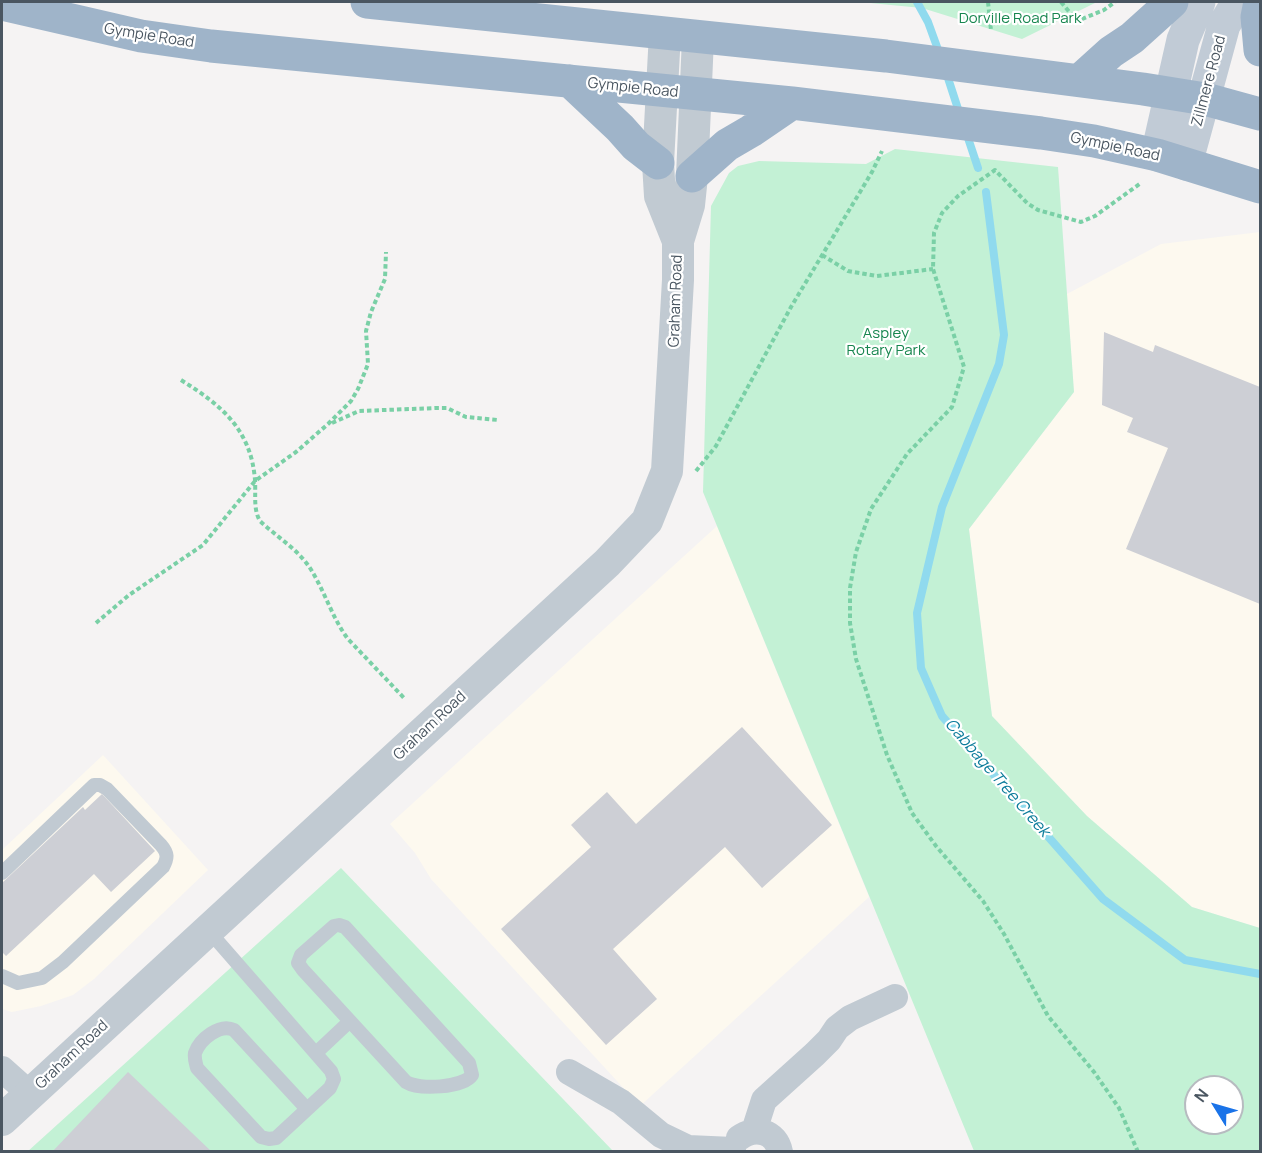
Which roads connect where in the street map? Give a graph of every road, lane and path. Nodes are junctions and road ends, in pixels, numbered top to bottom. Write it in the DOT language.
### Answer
graph roads {
  1 [pos="367,2"];
  2 [pos="988,2"];
  3 [pos="1061,2"];
  4 [pos="1115,2"];
  5 [pos="1172,2"];
  6 [pos="1199,2"];
  7 [pos="1238,2"];
  8 [pos="1260,2"];
  9 [pos="2,4"];
  10 [pos="991,30"];
  11 [pos="665,33"];
  12 [pos="698,38"];
  13 [pos="1260,50"];
  14 [pos="1080,80"];
  15 [pos="570,81"];
  16 [pos="679,93"];
  17 [pos="1171,93"];
  18 [pos="1205,99"];
  19 [pos="792,103"];
  20 [pos="1260,114"];
  21 [pos="882,151"];
  22 [pos="1172,160"];
  23 [pos="658,163"];
  24 [pos="692,176"];
  25 [pos="1141,183"];
  26 [pos="1260,187"];
  27 [pos="678,241"];
  28 [pos="386,252"];
  29 [pos="822,255"];
  30 [pos="933,269"];
  31 [pos="181,380"];
  32 [pos="498,420"];
  33 [pos="328,424"];
  34 [pos="667,471"];
  35 [pos="255,481"];
  36 [pos="96,623"];
  37 [pos="405,699"];
  38 [pos="2,873"];
  39 [pos="208,930"];
  40 [pos="2,976"];
  41 [pos="895,997"];
  42 [pos="350,1021"];
  43 [pos="316,1053"];
  44 [pos="2,1069"];
  45 [pos="569,1072"];
  46 [pos="30,1094"];
  47 [pos="307,1109"];
  48 [pos="2,1120"];
  49 [pos="754,1131"];
  50 [pos="733,1150"];
  51 [pos="780,1152"];
  52 [pos="1138,1152"];
  1 -- 11 [label="highway"];
  2 -- 10 [label="path"];
  3 -- 4 [label="path"];
  5 -- 14 [label="highway"];
  6 -- 17 [label="main road"];
  7 -- 18 [label="main road, Zillmere Road"];
  8 -- 13 [label="highway"];
  9 -- 15 [label="highway, Gympie Road"];
  11 -- 12 [label="highway"];
  11 -- 16 [label="street, Graham Road"];
  12 -- 14 [label="highway"];
  12 -- 16 [label="street, Graham Road"];
  14 -- 17 [label="highway"];
  15 -- 16 [label="highway, Gympie Road"];
  15 -- 23 [label="highway"];
  16 -- 19 [label="highway, Gympie Road"];
  16 -- 23 [label="street, Graham Road"];
  16 -- 24 [label="street, Graham Road"];
  17 -- 18 [label="highway"];
  17 -- 22 [label="main road"];
  18 -- 20 [label="highway"];
  18 -- 22 [label="main road, Zillmere Road"];
  19 -- 22 [label="highway, Gympie Road"];
  19 -- 24 [label="highway"];
  21 -- 29 [label="path"];
  22 -- 26 [label="highway, Gympie Road"];
  23 -- 27 [label="street, Graham Road"];
  24 -- 27 [label="street, Graham Road"];
  25 -- 30 [label="path"];
  27 -- 34 [label="street, Graham Road"];
  28 -- 33 [label="path"];
  29 -- 30 [label="path"];
  29 -- 34 [label="path"];
  30 -- 52 [label="path"];
  31 -- 35 [label="path"];
  32 -- 33 [label="path"];
  33 -- 35 [label="path"];
  34 -- 39 [label="street, Graham Road"];
  35 -- 36 [label="path"];
  35 -- 37 [label="path"];
  38 -- 40 [label="lane"];
  39 -- 43 [label="lane"];
  39 -- 46 [label="street, Graham Road"];
  41 -- 49 [label="street"];
  42 -- 42 [label="lane"];
  42 -- 43 [label="lane"];
  43 -- 47 [label="lane"];
  44 -- 46 [label="street"];
  45 -- 50 [label="street"];
  46 -- 48 [label="street, Graham Road"];
  47 -- 47 [label="lane"];
  49 -- 50 [label="street"];
  49 -- 51 [label="street"];
}
